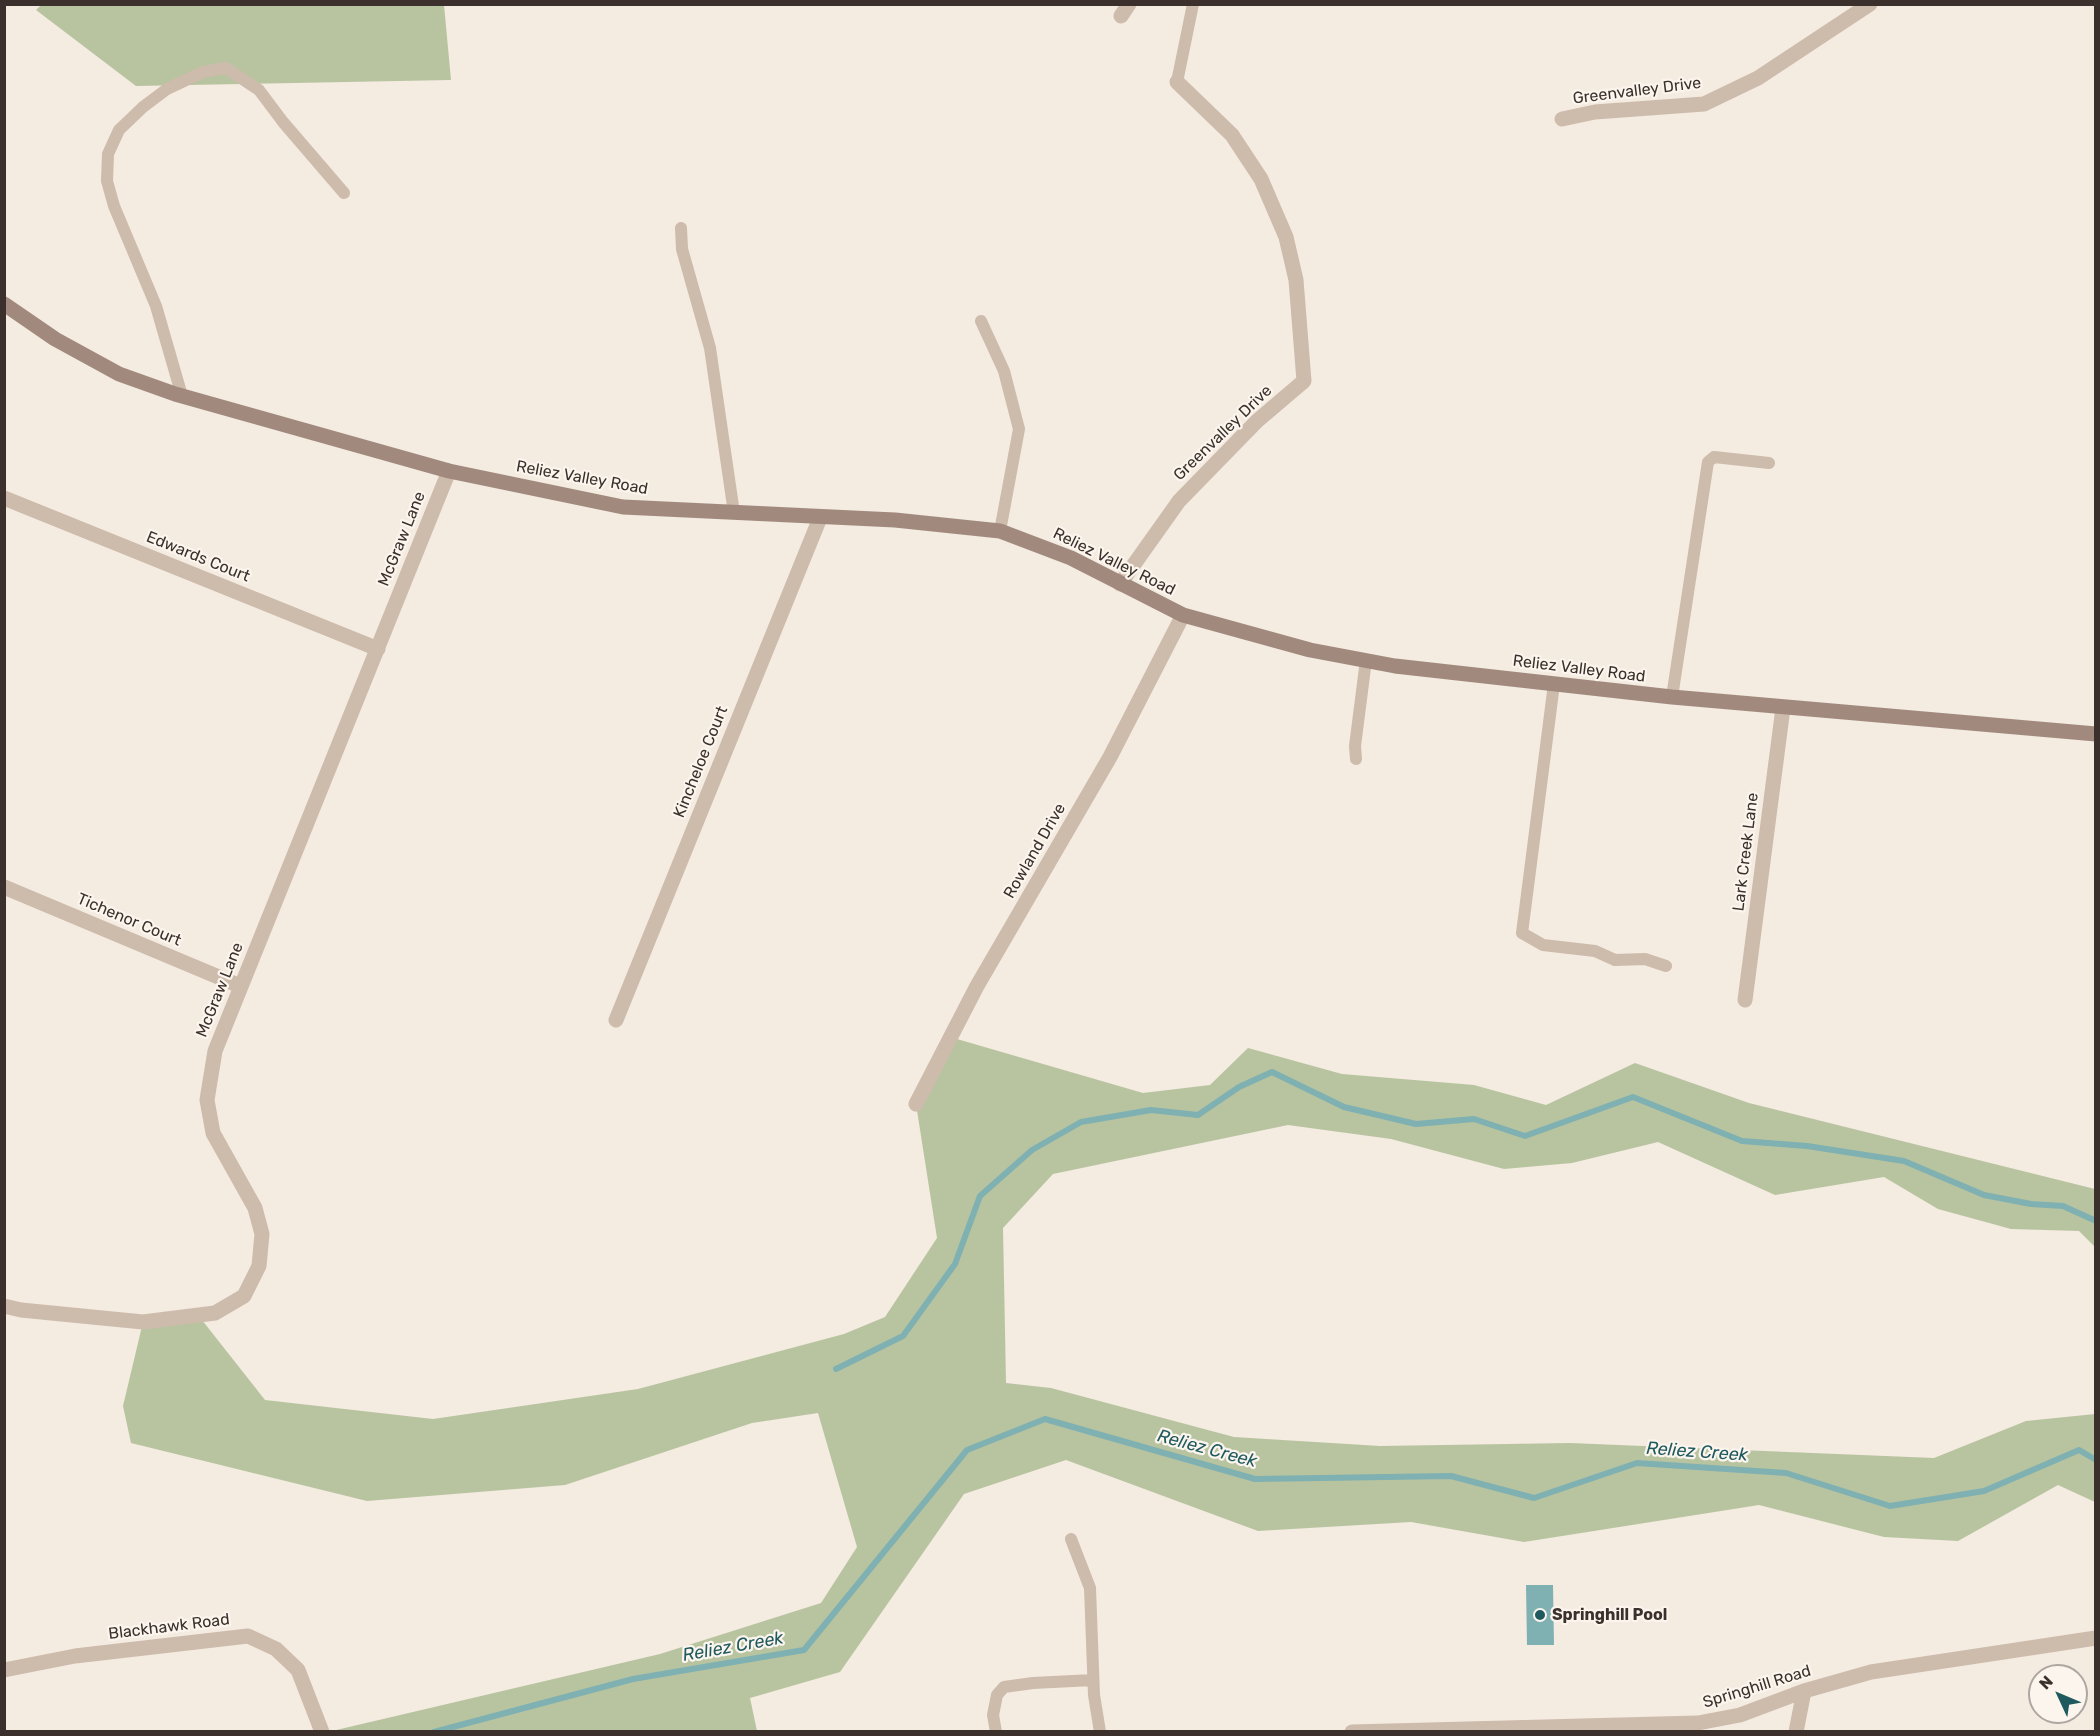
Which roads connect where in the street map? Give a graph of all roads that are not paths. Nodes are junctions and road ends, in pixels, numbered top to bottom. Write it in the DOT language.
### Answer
graph roads {
  1 [pos="1193,4"];
  2 [pos="1870,4"];
  3 [pos="1177,82"];
  4 [pos="1562,119"];
  5 [pos="344,193"];
  6 [pos="681,228"];
  7 [pos="4,303"];
  8 [pos="981,321"];
  9 [pos="182,396"];
  10 [pos="1769,463"];
  11 [pos="449,471"];
  12 [pos="4,498"];
  13 [pos="735,513"];
  14 [pos="820,518"];
  15 [pos="1000,531"];
  16 [pos="1120,584"];
  17 [pos="1183,615"];
  18 [pos="378,649"];
  19 [pos="1366,660"];
  20 [pos="1554,684"];
  21 [pos="1672,697"];
  22 [pos="1783,708"];
  23 [pos="2096,734"];
  24 [pos="1356,759"];
  25 [pos="4,887"];
  26 [pos="1666,966"];
  27 [pos="240,986"];
  28 [pos="1745,1000"];
  29 [pos="616,1020"];
  30 [pos="916,1104"];
  31 [pos="4,1306"];
  32 [pos="1071,1539"];
  33 [pos="2096,1638"];
  34 [pos="4,1670"];
  35 [pos="1093,1680"];
  36 [pos="1804,1691"];
  37 [pos="322,1731"];
  38 [pos="996,1731"];
  39 [pos="1100,1731"];
  40 [pos="1352,1731"];
  41 [pos="1796,1731"];
  1 -- 3 [label="lane"];
  2 -- 4 [label="street, Greenvalley Drive"];
  3 -- 16 [label="street, Greenvalley Drive"];
  5 -- 9 [label="lane"];
  6 -- 13 [label="lane"];
  7 -- 9 [label="main road, Reliez Valley Road"];
  8 -- 15 [label="lane"];
  9 -- 11 [label="main road, Reliez Valley Road"];
  10 -- 21 [label="lane"];
  11 -- 13 [label="main road, Reliez Valley Road"];
  11 -- 18 [label="street, McGraw Lane"];
  12 -- 18 [label="street, Edwards Court"];
  13 -- 14 [label="main road, Reliez Valley Road"];
  14 -- 15 [label="main road, Reliez Valley Road"];
  14 -- 29 [label="street, Kincheloe Court"];
  15 -- 16 [label="main road, Reliez Valley Road"];
  16 -- 17 [label="main road, Reliez Valley Road"];
  17 -- 19 [label="main road, Reliez Valley Road"];
  17 -- 30 [label="street, Rowland Drive"];
  18 -- 27 [label="street, McGraw Lane"];
  19 -- 20 [label="main road, Reliez Valley Road"];
  19 -- 24 [label="lane"];
  20 -- 21 [label="main road, Reliez Valley Road"];
  20 -- 26 [label="lane"];
  21 -- 22 [label="main road, Reliez Valley Road"];
  22 -- 23 [label="main road, Reliez Valley Road"];
  22 -- 28 [label="street, Lark Creek Lane"];
  25 -- 27 [label="street, Tichenor Court"];
  27 -- 31 [label="street, McGraw Lane"];
  32 -- 35 [label="lane"];
  33 -- 36 [label="street, Springhill Road"];
  34 -- 37 [label="street, Blackhawk Road"];
  35 -- 38 [label="lane"];
  35 -- 39 [label="lane"];
  36 -- 40 [label="street, Springhill Road"];
  36 -- 41 [label="street"];
}
